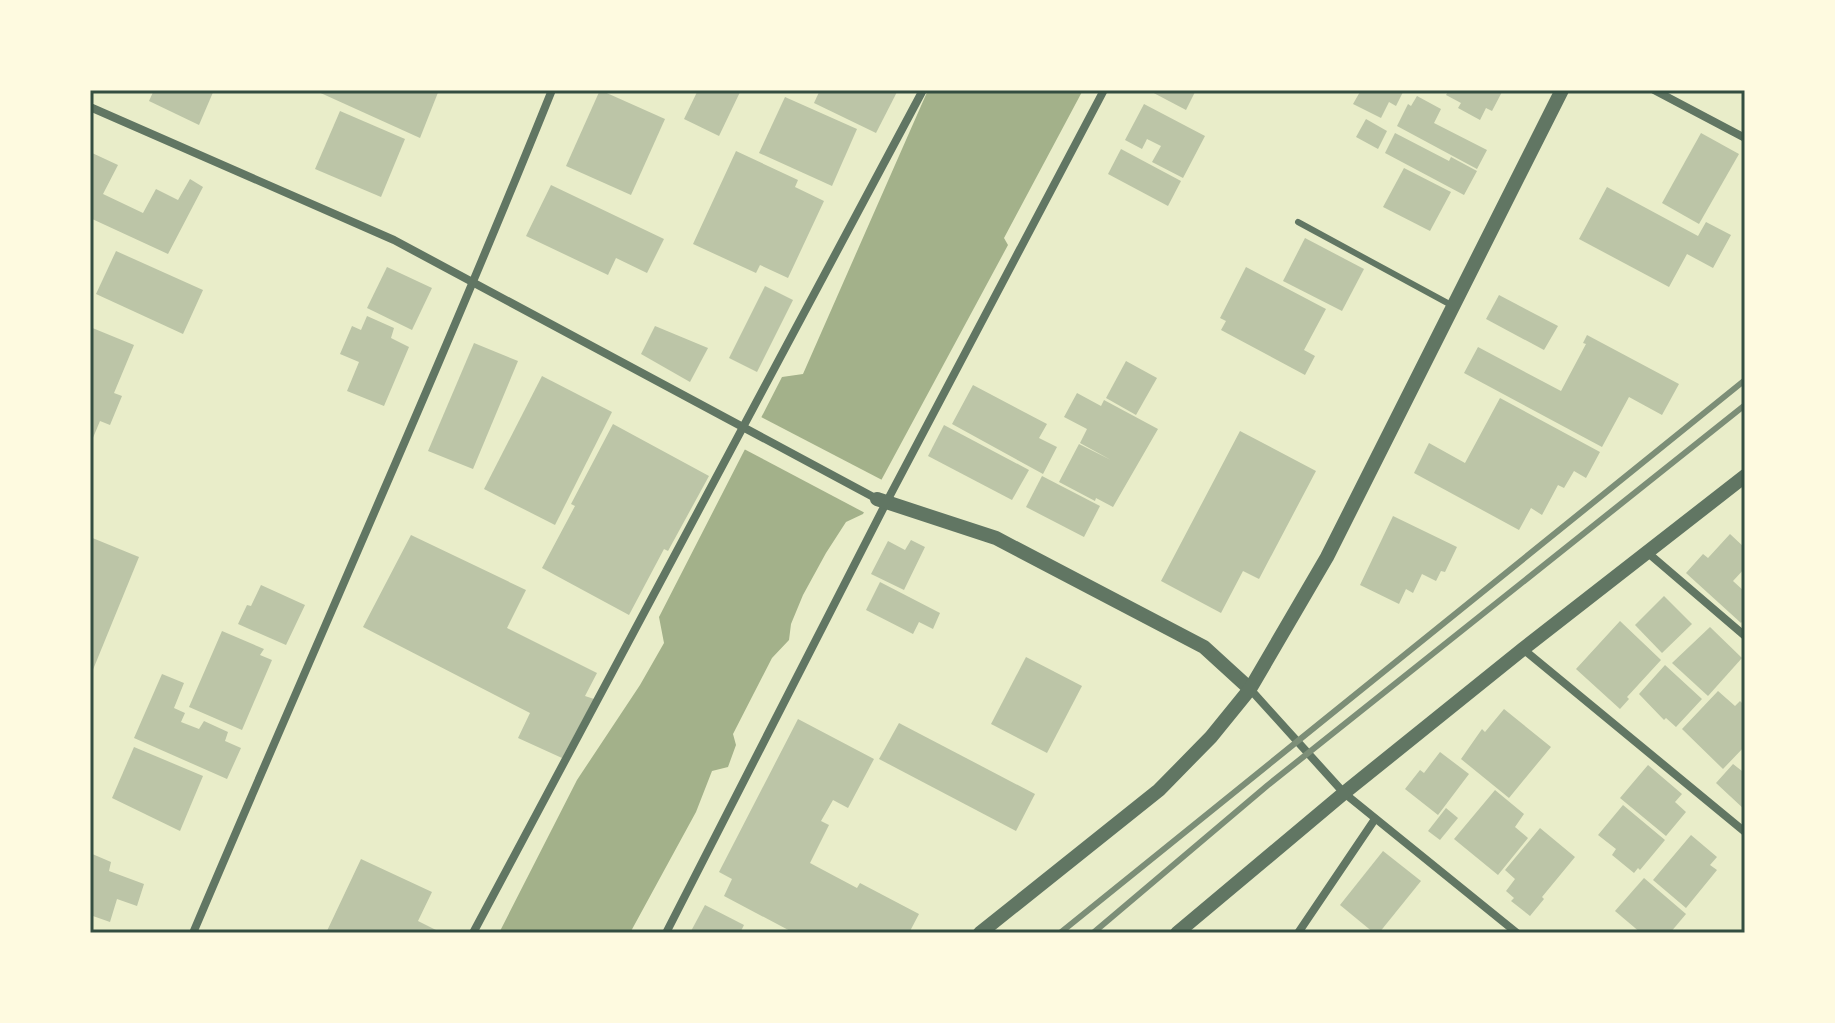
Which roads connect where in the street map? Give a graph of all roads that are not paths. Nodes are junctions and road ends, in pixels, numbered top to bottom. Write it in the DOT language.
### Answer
graph roads {
  1 [pos="552,90"];
  2 [pos="923,90"];
  3 [pos="1104,90"];
  4 [pos="1562,90"];
  5 [pos="1654,90"];
  6 [pos="90,107"];
  7 [pos="1745,138"];
  8 [pos="1298,222"];
  9 [pos="474,284"];
  10 [pos="1453,307"];
  11 [pos="747,431"];
  12 [pos="1745,476"];
  13 [pos="882,501"];
  14 [pos="1648,553"];
  15 [pos="1745,636"];
  16 [pos="1523,649"];
  17 [pos="1250,689"];
  18 [pos="1344,793"];
  19 [pos="1375,819"];
  20 [pos="1745,832"];
  21 [pos="193,933"];
  22 [pos="473,933"];
  23 [pos="666,933"];
  24 [pos="980,933"];
  25 [pos="1177,933"];
  26 [pos="1298,933"];
  27 [pos="1517,933"];
  1 -- 9 [label="street"];
  2 -- 11 [label="street"];
  3 -- 13 [label="street"];
  4 -- 10 [label="street"];
  5 -- 7 [label="street"];
  6 -- 9 [label="street"];
  8 -- 10 [label="lane"];
  9 -- 11 [label="street"];
  9 -- 21 [label="street"];
  10 -- 17 [label="street"];
  11 -- 13 [label="street"];
  11 -- 22 [label="street"];
  12 -- 14 [label="street"];
  13 -- 17 [label="street"];
  13 -- 23 [label="street"];
  14 -- 15 [label="street"];
  14 -- 16 [label="street"];
  16 -- 18 [label="street"];
  16 -- 20 [label="street"];
  17 -- 18 [label="street"];
  17 -- 24 [label="street"];
  18 -- 19 [label="street"];
  18 -- 25 [label="street"];
  19 -- 26 [label="street"];
  19 -- 27 [label="street"];
}
